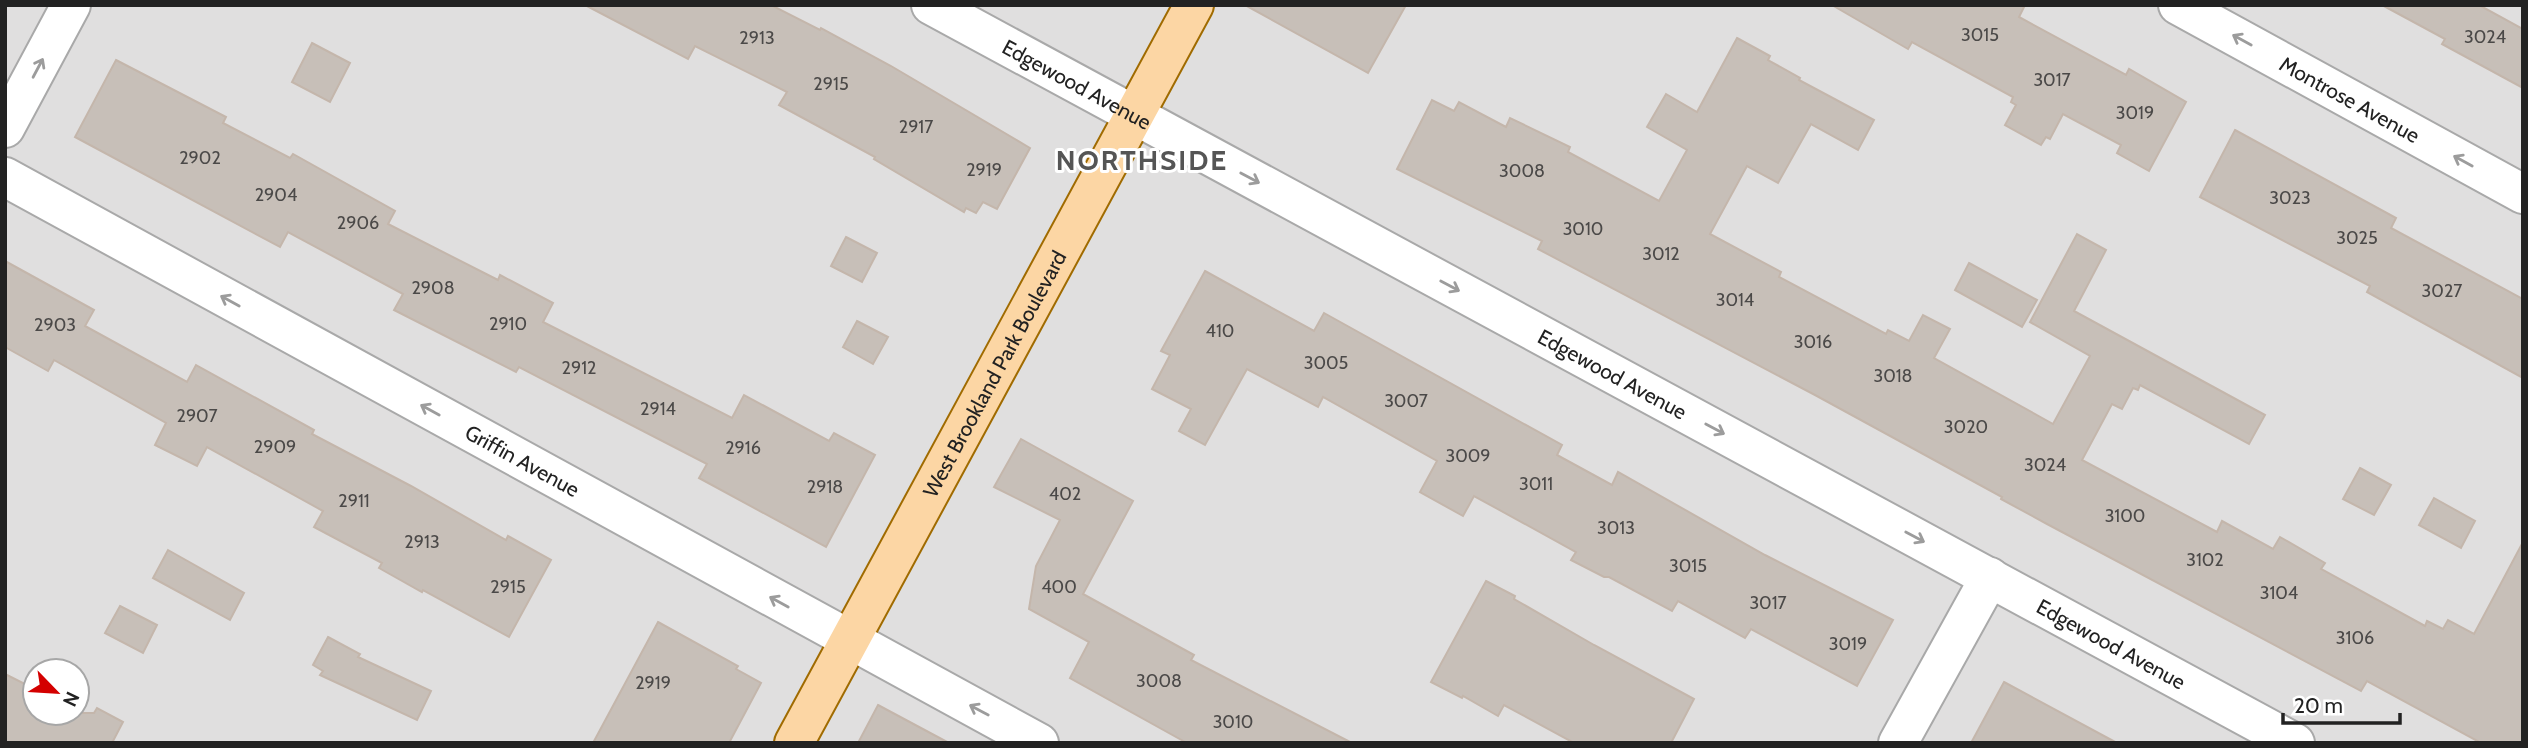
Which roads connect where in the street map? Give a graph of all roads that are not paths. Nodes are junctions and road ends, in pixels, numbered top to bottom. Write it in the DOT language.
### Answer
graph roads {
  1 [pos="71,5"];
  2 [pos="931,5"];
  3 [pos="1194,5"];
  4 [pos="2178,5"];
  5 [pos="1134,116"];
  6 [pos="5,128"];
  7 [pos="5,177"];
  8 [pos="2523,194"];
  9 [pos="1990,577"];
  10 [pos="850,640"];
  11 [pos="794,743"];
  12 [pos="1039,743"];
  13 [pos="1898,743"];
  14 [pos="2295,743"];
  6 -- 1 [label="street, one-way"];
  2 -- 5 [label="street, Edgewood Avenue"];
  3 -- 5 [label="main road, West Brookland Park Boulevard"];
  8 -- 4 [label="street, Montrose Avenue, one-way"];
  5 -- 9 [label="street, Edgewood Avenue, one-way"];
  5 -- 10 [label="main road, West Brookland Park Boulevard"];
  10 -- 7 [label="street, Griffin Avenue, one-way"];
  9 -- 13 [label="street"];
  9 -- 14 [label="street, Edgewood Avenue"];
  10 -- 11 [label="main road, West Brookland Park Boulevard"];
  12 -- 10 [label="street, Griffin Avenue, one-way"];
}
